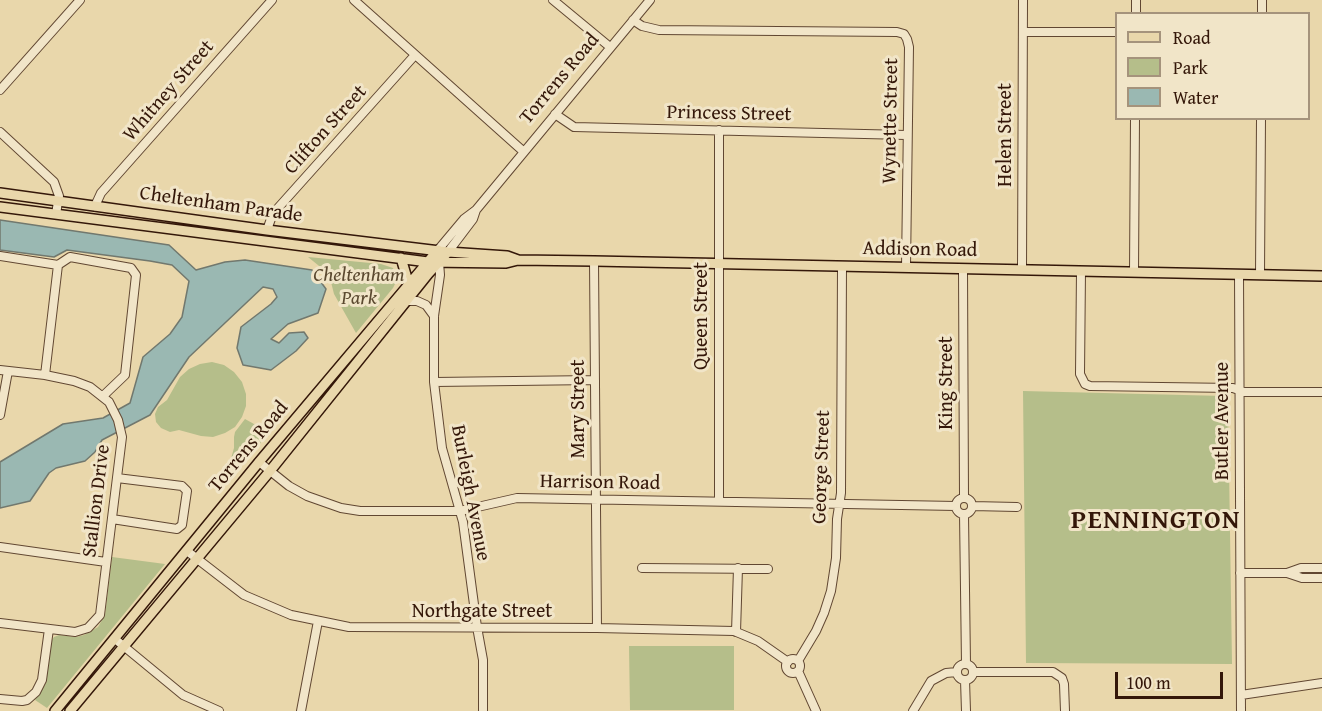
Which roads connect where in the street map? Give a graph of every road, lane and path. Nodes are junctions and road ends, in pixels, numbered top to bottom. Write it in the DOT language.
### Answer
graph roads {
  1 [pos="80,0"];
  2 [pos="272,0"];
  3 [pos="354,0"];
  4 [pos="553,0"];
  5 [pos="650,0"];
  6 [pos="1023,0"];
  7 [pos="633,20"];
  8 [pos="1023,32"];
  9 [pos="1115,32"];
  10 [pos="610,47"];
  11 [pos="415,55"];
  12 [pos="0,90"];
  13 [pos="555,114"];
  14 [pos="1135,120"];
  15 [pos="1261,120"];
  16 [pos="719,130"];
  17 [pos="0,132"];
  18 [pos="906,135"];
  19 [pos="524,152"];
  20 [pos="0,194"];
  21 [pos="58,201"];
  22 [pos="95,206"];
  23 [pos="0,207"];
  24 [pos="476,210"];
  25 [pos="56,214"];
  26 [pos="267,230"];
  27 [pos="438,250"];
  28 [pos="448,252"];
  29 [pos="0,256"];
  30 [pos="401,258"];
  31 [pos="518,260"];
  32 [pos="594,261"];
  33 [pos="428,262"];
  34 [pos="439,262"];
  35 [pos="719,264"];
  36 [pos="58,265"];
  37 [pos="842,266"];
  38 [pos="906,267"];
  39 [pos="963,269"];
  40 [pos="1022,270"];
  41 [pos="1081,271"];
  42 [pos="1134,272"];
  43 [pos="1239,274"];
  44 [pos="1260,275"];
  45 [pos="1322,276"];
  46 [pos="409,285"];
  47 [pos="406,301"];
  48 [pos="434,316"];
  49 [pos="4,371"];
  50 [pos="45,375"];
  51 [pos="595,380"];
  52 [pos="434,382"];
  53 [pos="1239,391"];
  54 [pos="1322,392"];
  55 [pos="103,396"];
  56 [pos="302,411"];
  57 [pos="0,415"];
  58 [pos="314,416"];
  59 [pos="259,462"];
  60 [pos="270,471"];
  61 [pos="117,478"];
  62 [pos="964,498"];
  63 [pos="597,499"];
  64 [pos="719,501"];
  65 [pos="840,504"];
  66 [pos="956,506"];
  67 [pos="972,506"];
  68 [pos="1017,507"];
  69 [pos="460,511"];
  70 [pos="964,514"];
  71 [pos="112,519"];
  72 [pos="0,548"];
  73 [pos="187,551"];
  74 [pos="197,559"];
  75 [pos="106,562"];
  76 [pos="642,568"];
  77 [pos="738,568"];
  78 [pos="1322,568"];
  79 [pos="768,569"];
  80 [pos="1240,573"];
  81 [pos="1287,573"];
  82 [pos="1322,578"];
  83 [pos="318,621"];
  84 [pos="0,622"];
  85 [pos="477,627"];
  86 [pos="597,628"];
  87 [pos="49,629"];
  88 [pos="736,632"];
  89 [pos="115,639"];
  90 [pos="124,646"];
  91 [pos="798,661"];
  92 [pos="788,662"];
  93 [pos="966,664"];
  94 [pos="798,671"];
  95 [pos="957,672"];
  96 [pos="973,672"];
  97 [pos="965,680"];
  98 [pos="1322,683"];
  99 [pos="1241,695"];
  100 [pos="0,699"];
  101 [pos="55,711"];
  102 [pos="70,711"];
  103 [pos="219,711"];
  104 [pos="301,711"];
  105 [pos="483,711"];
  106 [pos="816,711"];
  107 [pos="913,711"];
  108 [pos="966,711"];
  109 [pos="1065,711"];
  110 [pos="1241,711"];
  1 -- 12 [label="street"];
  2 -- 22 [label="street, Whitney Street"];
  3 -- 11 [label="street"];
  4 -- 10 [label="street"];
  5 -- 7 [label="street, Torrens Road"];
  6 -- 8 [label="street, Helen Street"];
  7 -- 10 [label="street, Torrens Road"];
  7 -- 18 [label="street, Wynette Street"];
  8 -- 9 [label="street"];
  8 -- 40 [label="street, Helen Street"];
  10 -- 13 [label="street, Torrens Road"];
  11 -- 19 [label="street"];
  11 -- 26 [label="street, Clifton Street"];
  13 -- 16 [label="street, Princess Street"];
  13 -- 19 [label="street, Torrens Road"];
  14 -- 42 [label="street"];
  15 -- 44 [label="street"];
  16 -- 18 [label="street, Princess Street"];
  16 -- 35 [label="street, Queen Street"];
  17 -- 21 [label="street"];
  18 -- 38 [label="street, Wynette Street"];
  19 -- 24 [label="street, Torrens Road"];
  20 -- 21 [label="main road, Cheltenham Parade"];
  21 -- 22 [label="main road, Cheltenham Parade"];
  21 -- 25 [label="street"];
  22 -- 26 [label="main road, Cheltenham Parade"];
  23 -- 25 [label="main road, Cheltenham Parade"];
  24 -- 27 [label="street, Torrens Road"];
  24 -- 28 [label="street, Torrens Road"];
  25 -- 30 [label="main road, Cheltenham Parade"];
  26 -- 27 [label="main road, Cheltenham Parade"];
  27 -- 28 [label="main road, Addison Road"];
  27 -- 33 [label="main road, Torrens Road"];
  28 -- 31 [label="main road, Addison Road"];
  28 -- 34 [label="main road, Torrens Road"];
  29 -- 36 [label="street"];
  30 -- 33 [label="main road, Cheltenham Parade"];
  30 -- 46 [label="main road"];
  31 -- 32 [label="main road, Addison Road"];
  31 -- 34 [label="main road, Addison Road"];
  32 -- 35 [label="main road, Addison Road"];
  32 -- 51 [label="street, Mary Street"];
  33 -- 34 [label="main road, Cheltenham Parade"];
  33 -- 46 [label="main road, Torrens Road"];
  34 -- 47 [label="main road, Torrens Road"];
  34 -- 48 [label="street, Burleigh Avenue"];
  35 -- 37 [label="main road, Addison Road"];
  35 -- 64 [label="street, Queen Street"];
  36 -- 50 [label="street"];
  36 -- 55 [label="street"];
  37 -- 38 [label="main road, Addison Road"];
  37 -- 65 [label="street, George Street"];
  38 -- 39 [label="main road, Addison Road"];
  39 -- 40 [label="main road, Addison Road"];
  39 -- 62 [label="street, King Street"];
  40 -- 41 [label="main road, Addison Road"];
  41 -- 42 [label="main road, Addison Road"];
  41 -- 53 [label="street"];
  42 -- 43 [label="main road, Addison Road"];
  43 -- 44 [label="main road, Addison Road"];
  43 -- 53 [label="street, Butler Avenue"];
  44 -- 45 [label="main road, Addison Road"];
  46 -- 56 [label="main road, Torrens Road"];
  47 -- 48 [label="street"];
  47 -- 58 [label="main road, Torrens Road"];
  48 -- 52 [label="street, Burleigh Avenue"];
  49 -- 50 [label="street, Stallion Drive"];
  49 -- 57 [label="street"];
  50 -- 55 [label="street, Stallion Drive"];
  51 -- 52 [label="street"];
  51 -- 63 [label="street, Mary Street"];
  52 -- 69 [label="street, Burleigh Avenue"];
  53 -- 54 [label="street"];
  53 -- 80 [label="street, Butler Avenue"];
  55 -- 61 [label="street, Stallion Drive"];
  56 -- 58 [label="main road"];
  56 -- 59 [label="main road, Torrens Road"];
  58 -- 60 [label="main road, Torrens Road"];
  59 -- 60 [label="street, Harrison Road"];
  59 -- 73 [label="main road, Torrens Road"];
  60 -- 69 [label="street, Harrison Road"];
  60 -- 74 [label="main road, Torrens Road"];
  61 -- 71 [label="street, Stallion Drive"];
  61 -- 71 [label="street"];
  62 -- 66 [label="street"];
  62 -- 67 [label="street"];
  63 -- 64 [label="street, Harrison Road"];
  63 -- 69 [label="street, Harrison Road"];
  63 -- 86 [label="street, Mary Street"];
  64 -- 65 [label="street, Harrison Road"];
  65 -- 66 [label="street, Harrison Road"];
  65 -- 91 [label="street, George Street"];
  66 -- 70 [label="street"];
  67 -- 68 [label="street"];
  67 -- 70 [label="street"];
  69 -- 85 [label="street, Burleigh Avenue"];
  70 -- 93 [label="street"];
  71 -- 75 [label="street, Stallion Drive"];
  72 -- 75 [label="street"];
  73 -- 74 [label="street, Northgate Street"];
  73 -- 89 [label="main road, Torrens Road"];
  74 -- 83 [label="street, Northgate Street"];
  74 -- 90 [label="main road, Torrens Road"];
  75 -- 87 [label="street, Stallion Drive"];
  76 -- 77 [label="street"];
  77 -- 79 [label="street"];
  77 -- 88 [label="street"];
  78 -- 81 [label="street"];
  80 -- 81 [label="street"];
  80 -- 99 [label="street, Butler Avenue"];
  81 -- 82 [label="street"];
  83 -- 85 [label="street, Northgate Street"];
  83 -- 104 [label="street"];
  84 -- 87 [label="street, Stallion Drive"];
  85 -- 86 [label="street, Northgate Street"];
  85 -- 105 [label="street, Burleigh Avenue"];
  86 -- 88 [label="street, Northgate Street"];
  87 -- 100 [label="street"];
  88 -- 92 [label="street, Northgate Street"];
  89 -- 90 [label="street"];
  89 -- 101 [label="main road, Torrens Road"];
  90 -- 102 [label="main road, Torrens Road"];
  90 -- 103 [label="street"];
  91 -- 92 [label="street"];
  91 -- 94 [label="street"];
  92 -- 94 [label="street"];
  93 -- 95 [label="street"];
  93 -- 96 [label="street"];
  94 -- 106 [label="street"];
  95 -- 97 [label="street"];
  95 -- 107 [label="street"];
  96 -- 97 [label="street"];
  96 -- 109 [label="street"];
  97 -- 108 [label="street"];
  98 -- 99 [label="street"];
  99 -- 110 [label="street, Butler Avenue"];
}
